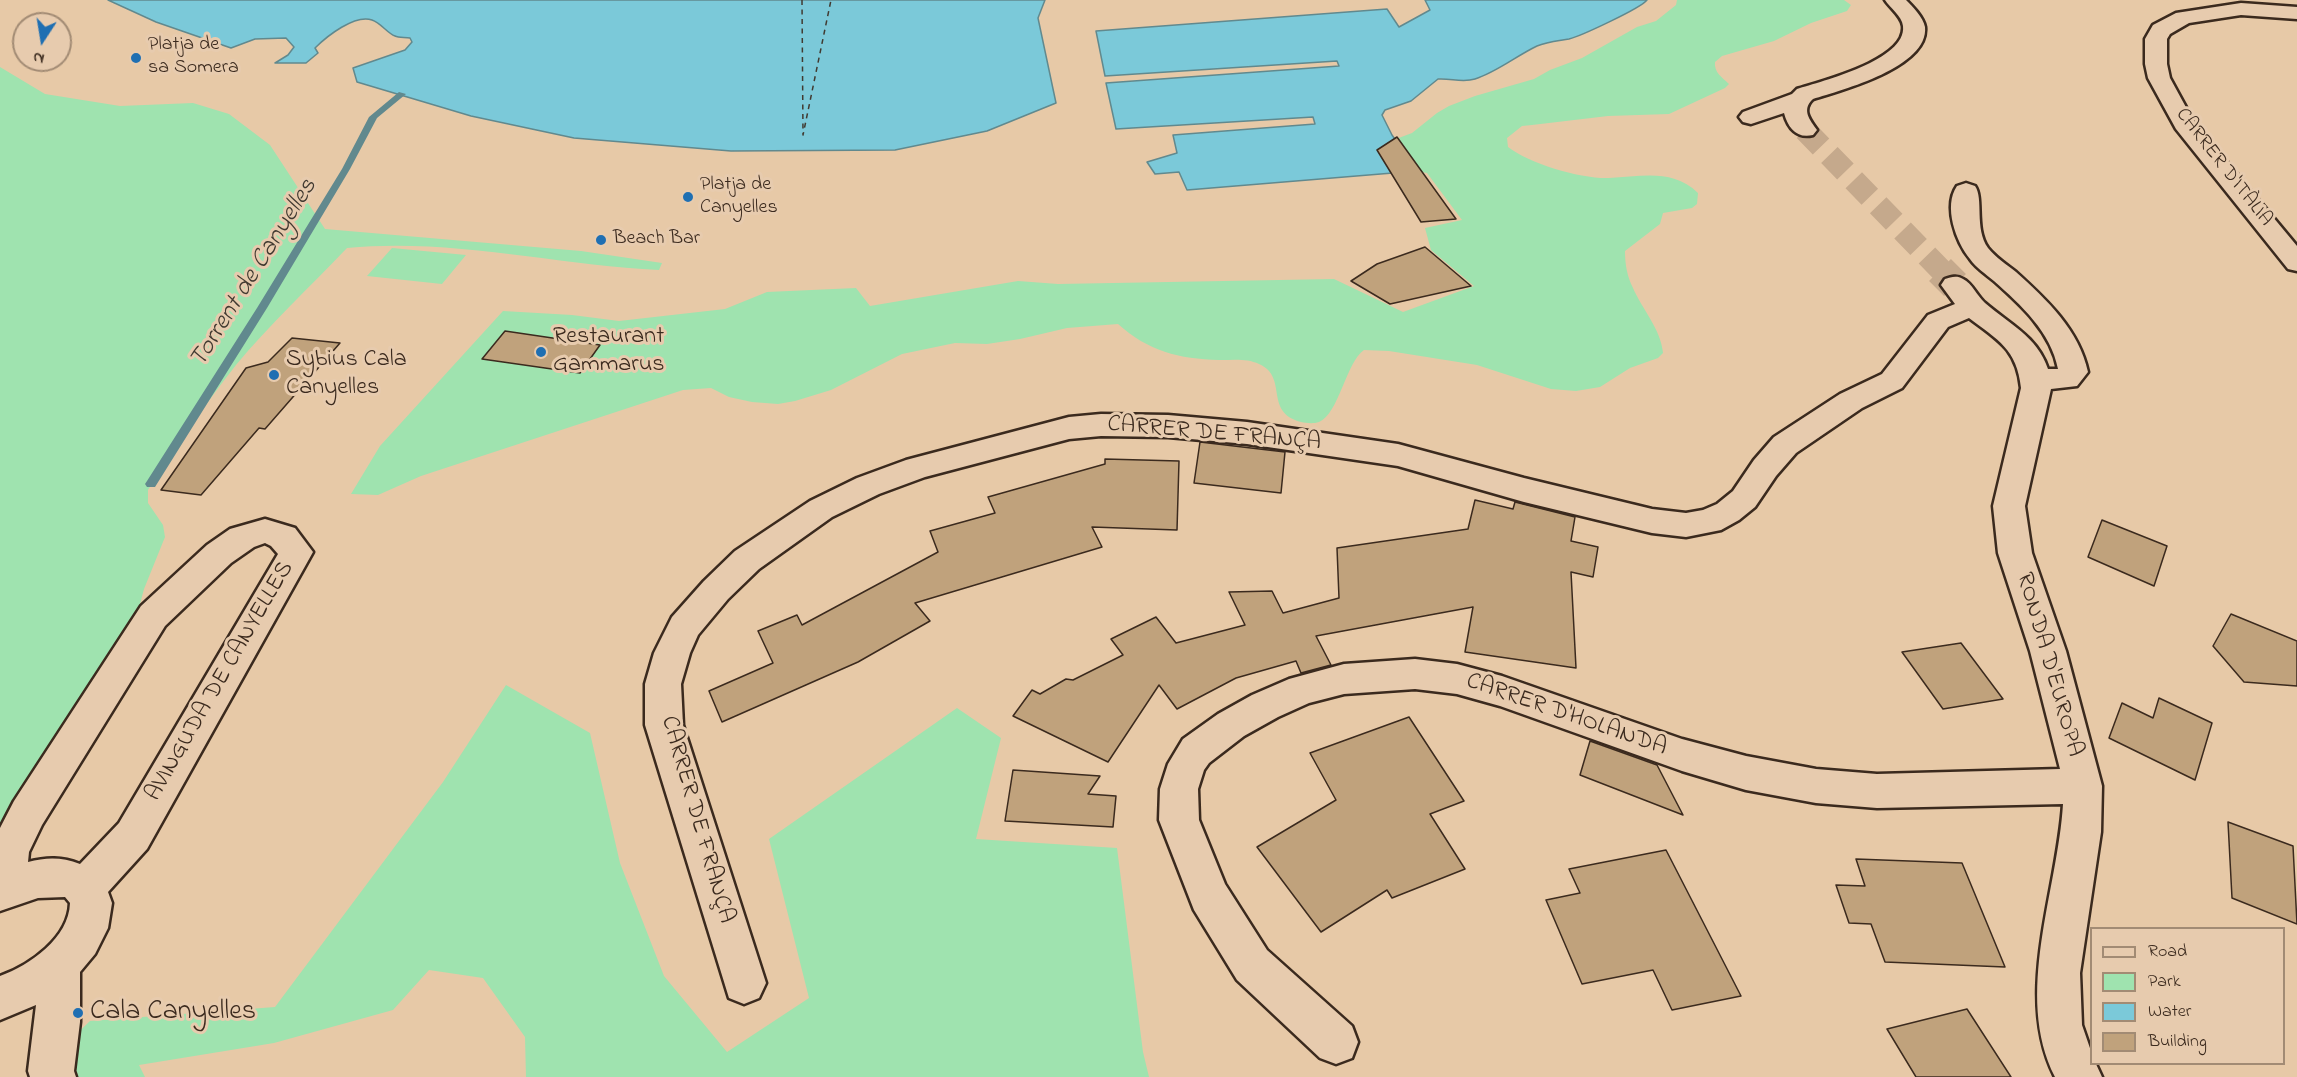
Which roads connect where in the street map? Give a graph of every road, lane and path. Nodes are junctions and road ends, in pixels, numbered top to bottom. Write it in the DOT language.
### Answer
graph roads {
  1 [pos="1895,0"];
  2 [pos="2297,13"];
  3 [pos="1798,99"];
  4 [pos="1752,117"];
  5 [pos="1805,130"];
  6 [pos="1966,191"];
  7 [pos="2297,263"];
  8 [pos="2036,379"];
  9 [pos="2083,786"];
  10 [pos="85,888"];
  11 [pos="3,891"];
  12 [pos="59,965"];
  13 [pos="744,983"];
  14 [pos="0,998"];
  15 [pos="1336,1042"];
  16 [pos="53,1077"];
  17 [pos="2079,1077"];
  1 -- 3 [label="street"];
  2 -- 7 [label="street, CARRER D'ITÀLIA"];
  3 -- 4 [label="street"];
  3 -- 5 [label="street"];
  6 -- 8 [label="street"];
  8 -- 9 [label="street, RONDA D'EUROPA"];
  8 -- 13 [label="street, CARRER DE FRANÇA"];
  9 -- 15 [label="street, CARRER D'HOLANDA"];
  9 -- 17 [label="street, RONDA D'EUROPA"];
  10 -- 11 [label="street"];
  10 -- 11 [label="street, AVINGUDA DE CANYELLES"];
  10 -- 12 [label="street"];
  12 -- 14 [label="street"];
  12 -- 16 [label="street"];
}
